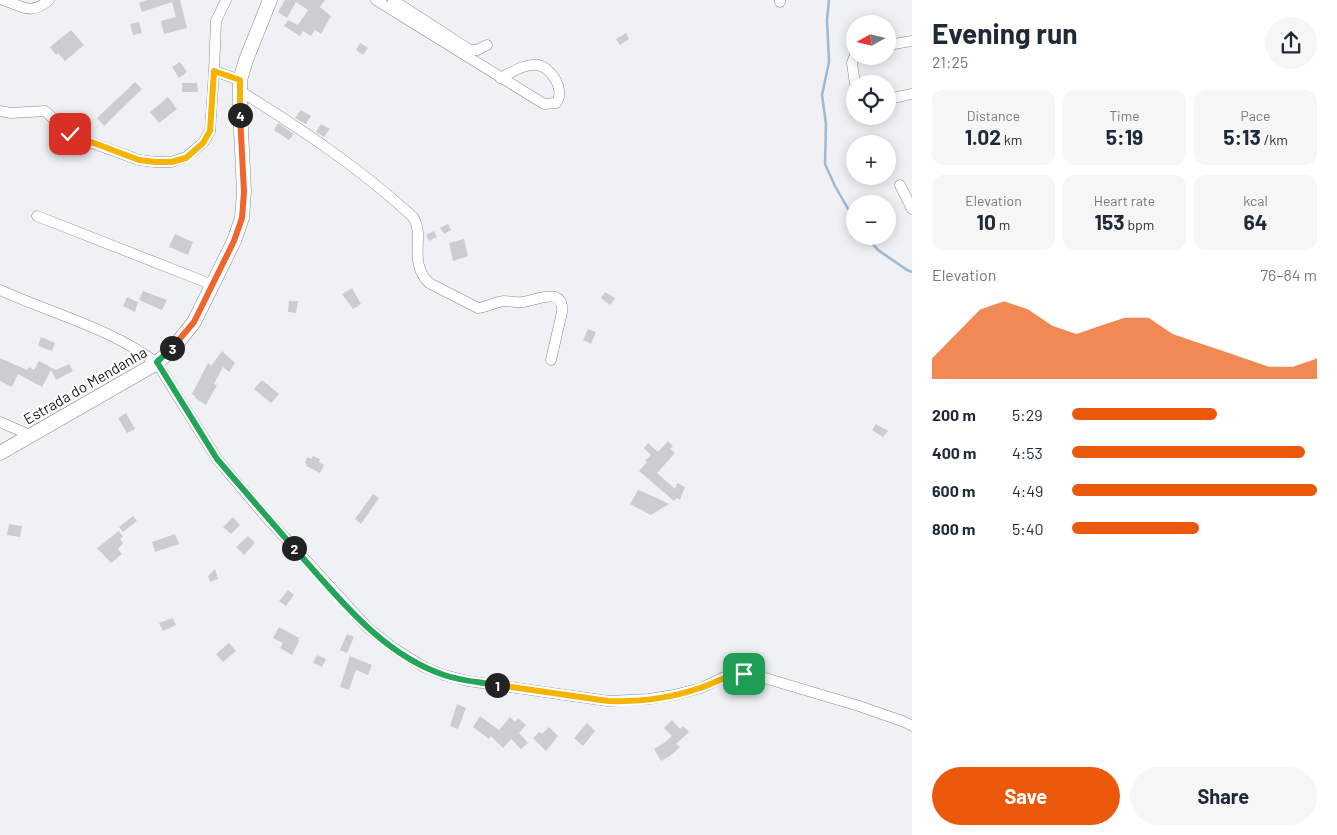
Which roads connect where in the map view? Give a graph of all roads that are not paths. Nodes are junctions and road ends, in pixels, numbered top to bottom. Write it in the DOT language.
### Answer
graph roads {
  1 [pos="2,0"];
  2 [pos="49,0"];
  3 [pos="226,0"];
  4 [pos="270,0"];
  5 [pos="376,0"];
  6 [pos="393,0"];
  7 [pos="912,40"];
  8 [pos="896,43"];
  9 [pos="487,45"];
  10 [pos="214,71"];
  11 [pos="500,78"];
  12 [pos="240,86"];
  13 [pos="912,94"];
  14 [pos="896,97"];
  15 [pos="0,111"];
  16 [pos="900,185"];
  17 [pos="912,209"];
  18 [pos="37,216"];
  19 [pos="213,285"];
  20 [pos="0,290"];
  21 [pos="551,360"];
  22 [pos="157,362"];
  23 [pos="0,422"];
  24 [pos="30,435"];
  25 [pos="0,453"];
  26 [pos="912,726"];
  1 -- 2 [label="street"];
  3 -- 10 [label="street"];
  4 -- 12 [label="main road, Estrada do Mendanha"];
  5 -- 11 [label="street"];
  6 -- 9 [label="street"];
  7 -- 8 [label="street"];
  10 -- 12 [label="street"];
  10 -- 15 [label="street"];
  11 -- 11 [label="street"];
  12 -- 19 [label="main road, Estrada do Mendanha"];
  12 -- 21 [label="street"];
  13 -- 14 [label="street"];
  16 -- 17 [label="street"];
  18 -- 19 [label="street"];
  19 -- 22 [label="main road, Estrada do Mendanha"];
  20 -- 22 [label="street"];
  22 -- 24 [label="main road, Estrada do Mendanha"];
  22 -- 26 [label="street"];
  23 -- 24 [label="street"];
  24 -- 25 [label="main road, Estrada do Mendanha"];
}
